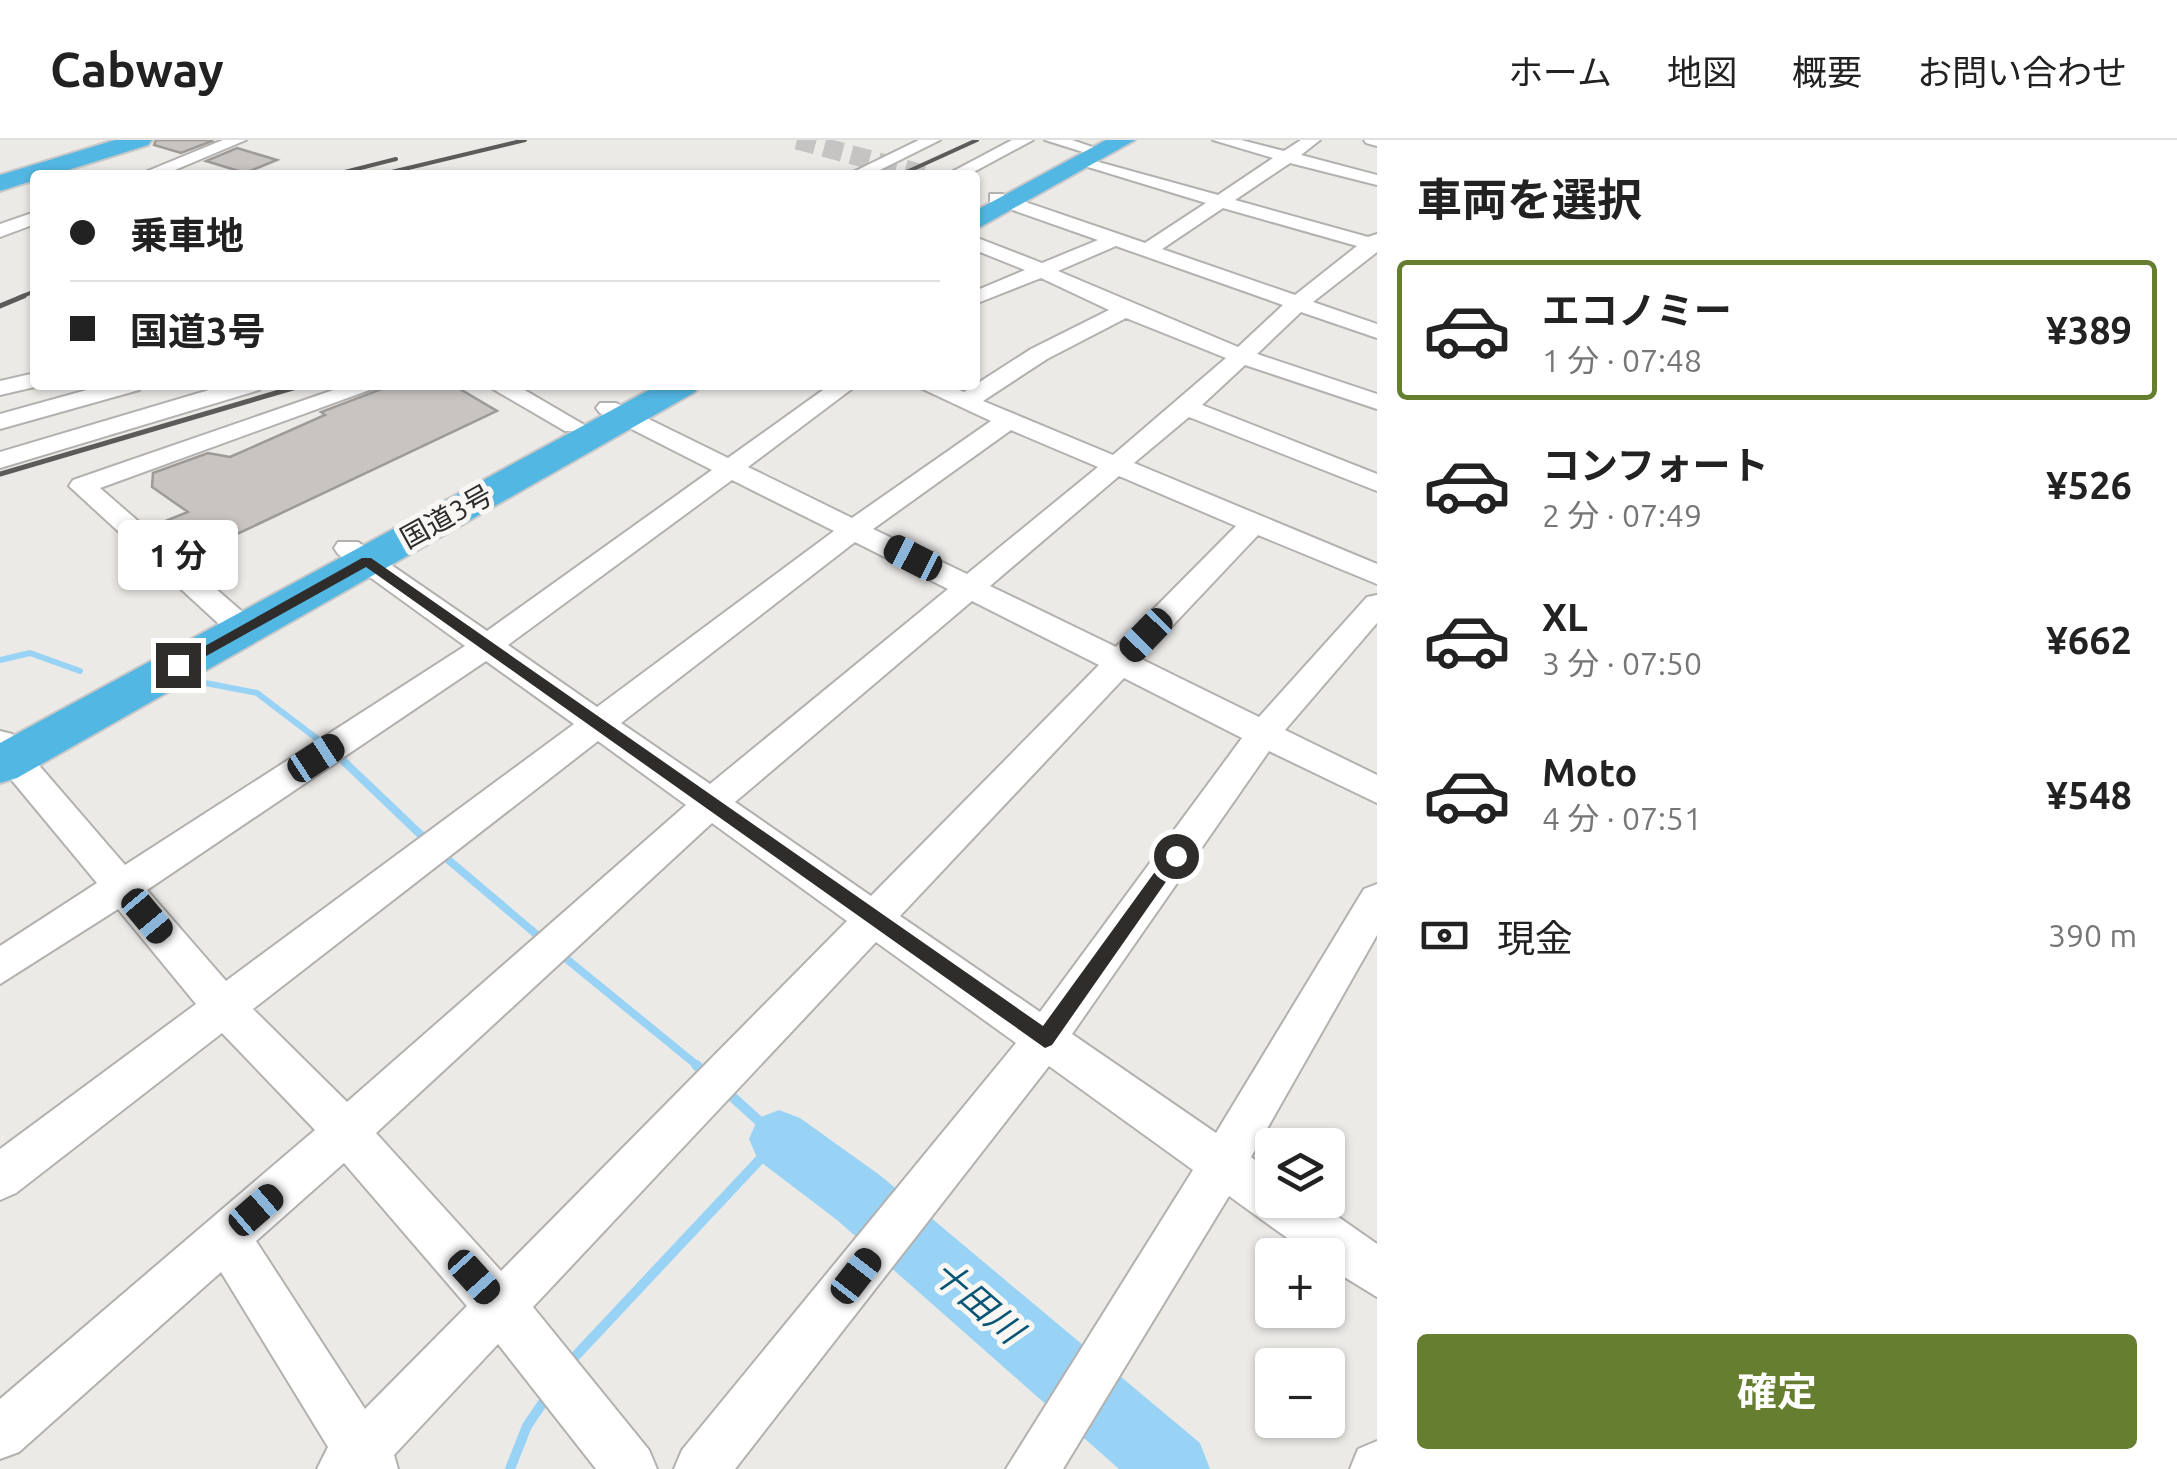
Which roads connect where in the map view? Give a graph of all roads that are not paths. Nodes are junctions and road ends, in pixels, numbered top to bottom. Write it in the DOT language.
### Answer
graph roads {
  1 [pos="140,140"];
  2 [pos="159,140"];
  3 [pos="238,140"];
  4 [pos="932,140"];
  5 [pos="1025,140"];
  6 [pos="1053,140"];
  7 [pos="1221,140"];
  8 [pos="1312,140"];
  9 [pos="1098,149"];
  10 [pos="1288,157"];
  11 [pos="51,170"];
  12 [pos="64,170"];
  13 [pos="160,170"];
  14 [pos="867,170"];
  15 [pos="965,170"];
  16 [pos="30,177"];
  17 [pos="30,180"];
  18 [pos="1377,180"];
  19 [pos="0,187"];
  20 [pos="1218,201"];
  21 [pos="993,203"];
  22 [pos="30,220"];
  23 [pos="0,231"];
  24 [pos="1116,239"];
  25 [pos="1375,243"];
  26 [pos="980,245"];
  27 [pos="1148,250"];
  28 [pos="1046,268"];
  29 [pos="980,296"];
  30 [pos="1296,304"];
  31 [pos="1126,310"];
  32 [pos="1377,331"];
  33 [pos="1241,356"];
  34 [pos="30,381"];
  35 [pos="0,388"];
  36 [pos="113,390"];
  37 [pos="234,390"];
  38 [pos="357,390"];
  39 [pos="522,390"];
  40 [pos="669,390"];
  41 [pos="838,390"];
  42 [pos="937,390"];
  43 [pos="965,402"];
  44 [pos="1377,402"];
  45 [pos="1186,408"];
  46 [pos="614,409"];
  47 [pos="1009,420"];
  48 [pos="0,422"];
  49 [pos="0,460"];
  50 [pos="1115,464"];
  51 [pos="730,467"];
  52 [pos="1377,483"];
  53 [pos="1253,524"];
  54 [pos="856,529"];
  55 [pos="358,554"];
  56 [pos="1377,575"];
  57 [pos="970,587"];
  58 [pos="1377,604"];
  59 [pos="236,621"];
  60 [pos="488,645"];
  61 [pos="1120,663"];
  62 [pos="602,722"];
  63 [pos="1263,734"];
  64 [pos="4,750"];
  65 [pos="1377,790"];
  66 [pos="712,802"];
  67 [pos="122,886"];
  68 [pos="1377,900"];
  69 [pos="876,920"];
  70 [pos="0,967"];
  71 [pos="224,1008"];
  72 [pos="1045,1039"];
  73 [pos="346,1132"];
  74 [pos="1223,1164"];
  75 [pos="0,1176"];
  76 [pos="1255,1187"];
  77 [pos="1299,1218"];
  78 [pos="226,1237"];
  79 [pos="1377,1272"];
  80 [pos="500,1306"];
  81 [pos="0,1433"];
  82 [pos="360,1462"];
  83 [pos="630,1469"];
  84 [pos="702,1469"];
  85 [pos="1033,1469"];
  1 -- 11 [label="highway"];
  2 -- 12 [label="highway"];
  3 -- 13 [label="street"];
  4 -- 14 [label="street"];
  5 -- 15 [label="street"];
  6 -- 9 [label="street"];
  7 -- 10 [label="street"];
  8 -- 10 [label="street"];
  9 -- 20 [label="street"];
  9 -- 21 [label="highway"];
  10 -- 18 [label="street"];
  10 -- 20 [label="street"];
  16 -- 19 [label="highway"];
  17 -- 19 [label="highway"];
  20 -- 25 [label="street"];
  20 -- 27 [label="street"];
  21 -- 24 [label="street"];
  22 -- 23 [label="street"];
  24 -- 27 [label="street"];
  24 -- 28 [label="street"];
  25 -- 30 [label="street"];
  26 -- 28 [label="street"];
  27 -- 30 [label="street"];
  28 -- 29 [label="street"];
  28 -- 31 [label="street"];
  30 -- 32 [label="street"];
  30 -- 33 [label="street"];
  31 -- 33 [label="street"];
  31 -- 43 [label="street"];
  33 -- 44 [label="street"];
  33 -- 45 [label="street"];
  34 -- 35 [label="street"];
  36 -- 48 [label="street"];
  37 -- 49 [label="street"];
  38 -- 59 [label="street"];
  39 -- 46 [label="street"];
  40 -- 46 [label="highway, 国道3号"];
  41 -- 51 [label="street"];
  42 -- 43 [label="street"];
  43 -- 47 [label="street"];
  45 -- 50 [label="street"];
  45 -- 52 [label="street"];
  46 -- 51 [label="street"];
  46 -- 55 [label="highway, 国道3号"];
  47 -- 50 [label="street"];
  47 -- 54 [label="street"];
  50 -- 53 [label="street"];
  50 -- 57 [label="street"];
  51 -- 54 [label="street"];
  51 -- 60 [label="street"];
  53 -- 56 [label="street"];
  53 -- 61 [label="street"];
  54 -- 57 [label="street"];
  54 -- 62 [label="street"];
  55 -- 59 [label="highway, 国道3号"];
  55 -- 60 [label="street"];
  57 -- 61 [label="street"];
  57 -- 66 [label="street"];
  58 -- 63 [label="street"];
  59 -- 64 [label="highway, 国道3号"];
  60 -- 62 [label="street"];
  60 -- 67 [label="street"];
  61 -- 63 [label="street"];
  61 -- 69 [label="street"];
  62 -- 66 [label="street"];
  62 -- 71 [label="street"];
  63 -- 65 [label="street"];
  63 -- 72 [label="street"];
  64 -- 67 [label="street"];
  66 -- 69 [label="street"];
  66 -- 73 [label="street"];
  67 -- 70 [label="street"];
  67 -- 71 [label="street"];
  68 -- 74 [label="street"];
  69 -- 72 [label="street"];
  69 -- 80 [label="street"];
  71 -- 73 [label="street"];
  71 -- 75 [label="street"];
  72 -- 74 [label="street"];
  72 -- 84 [label="street"];
  73 -- 78 [label="street"];
  73 -- 80 [label="street"];
  74 -- 76 [label="street"];
  74 -- 85 [label="street"];
  77 -- 79 [label="street"];
  78 -- 81 [label="street"];
  78 -- 82 [label="street"];
  80 -- 82 [label="street"];
  80 -- 83 [label="street"];
}
